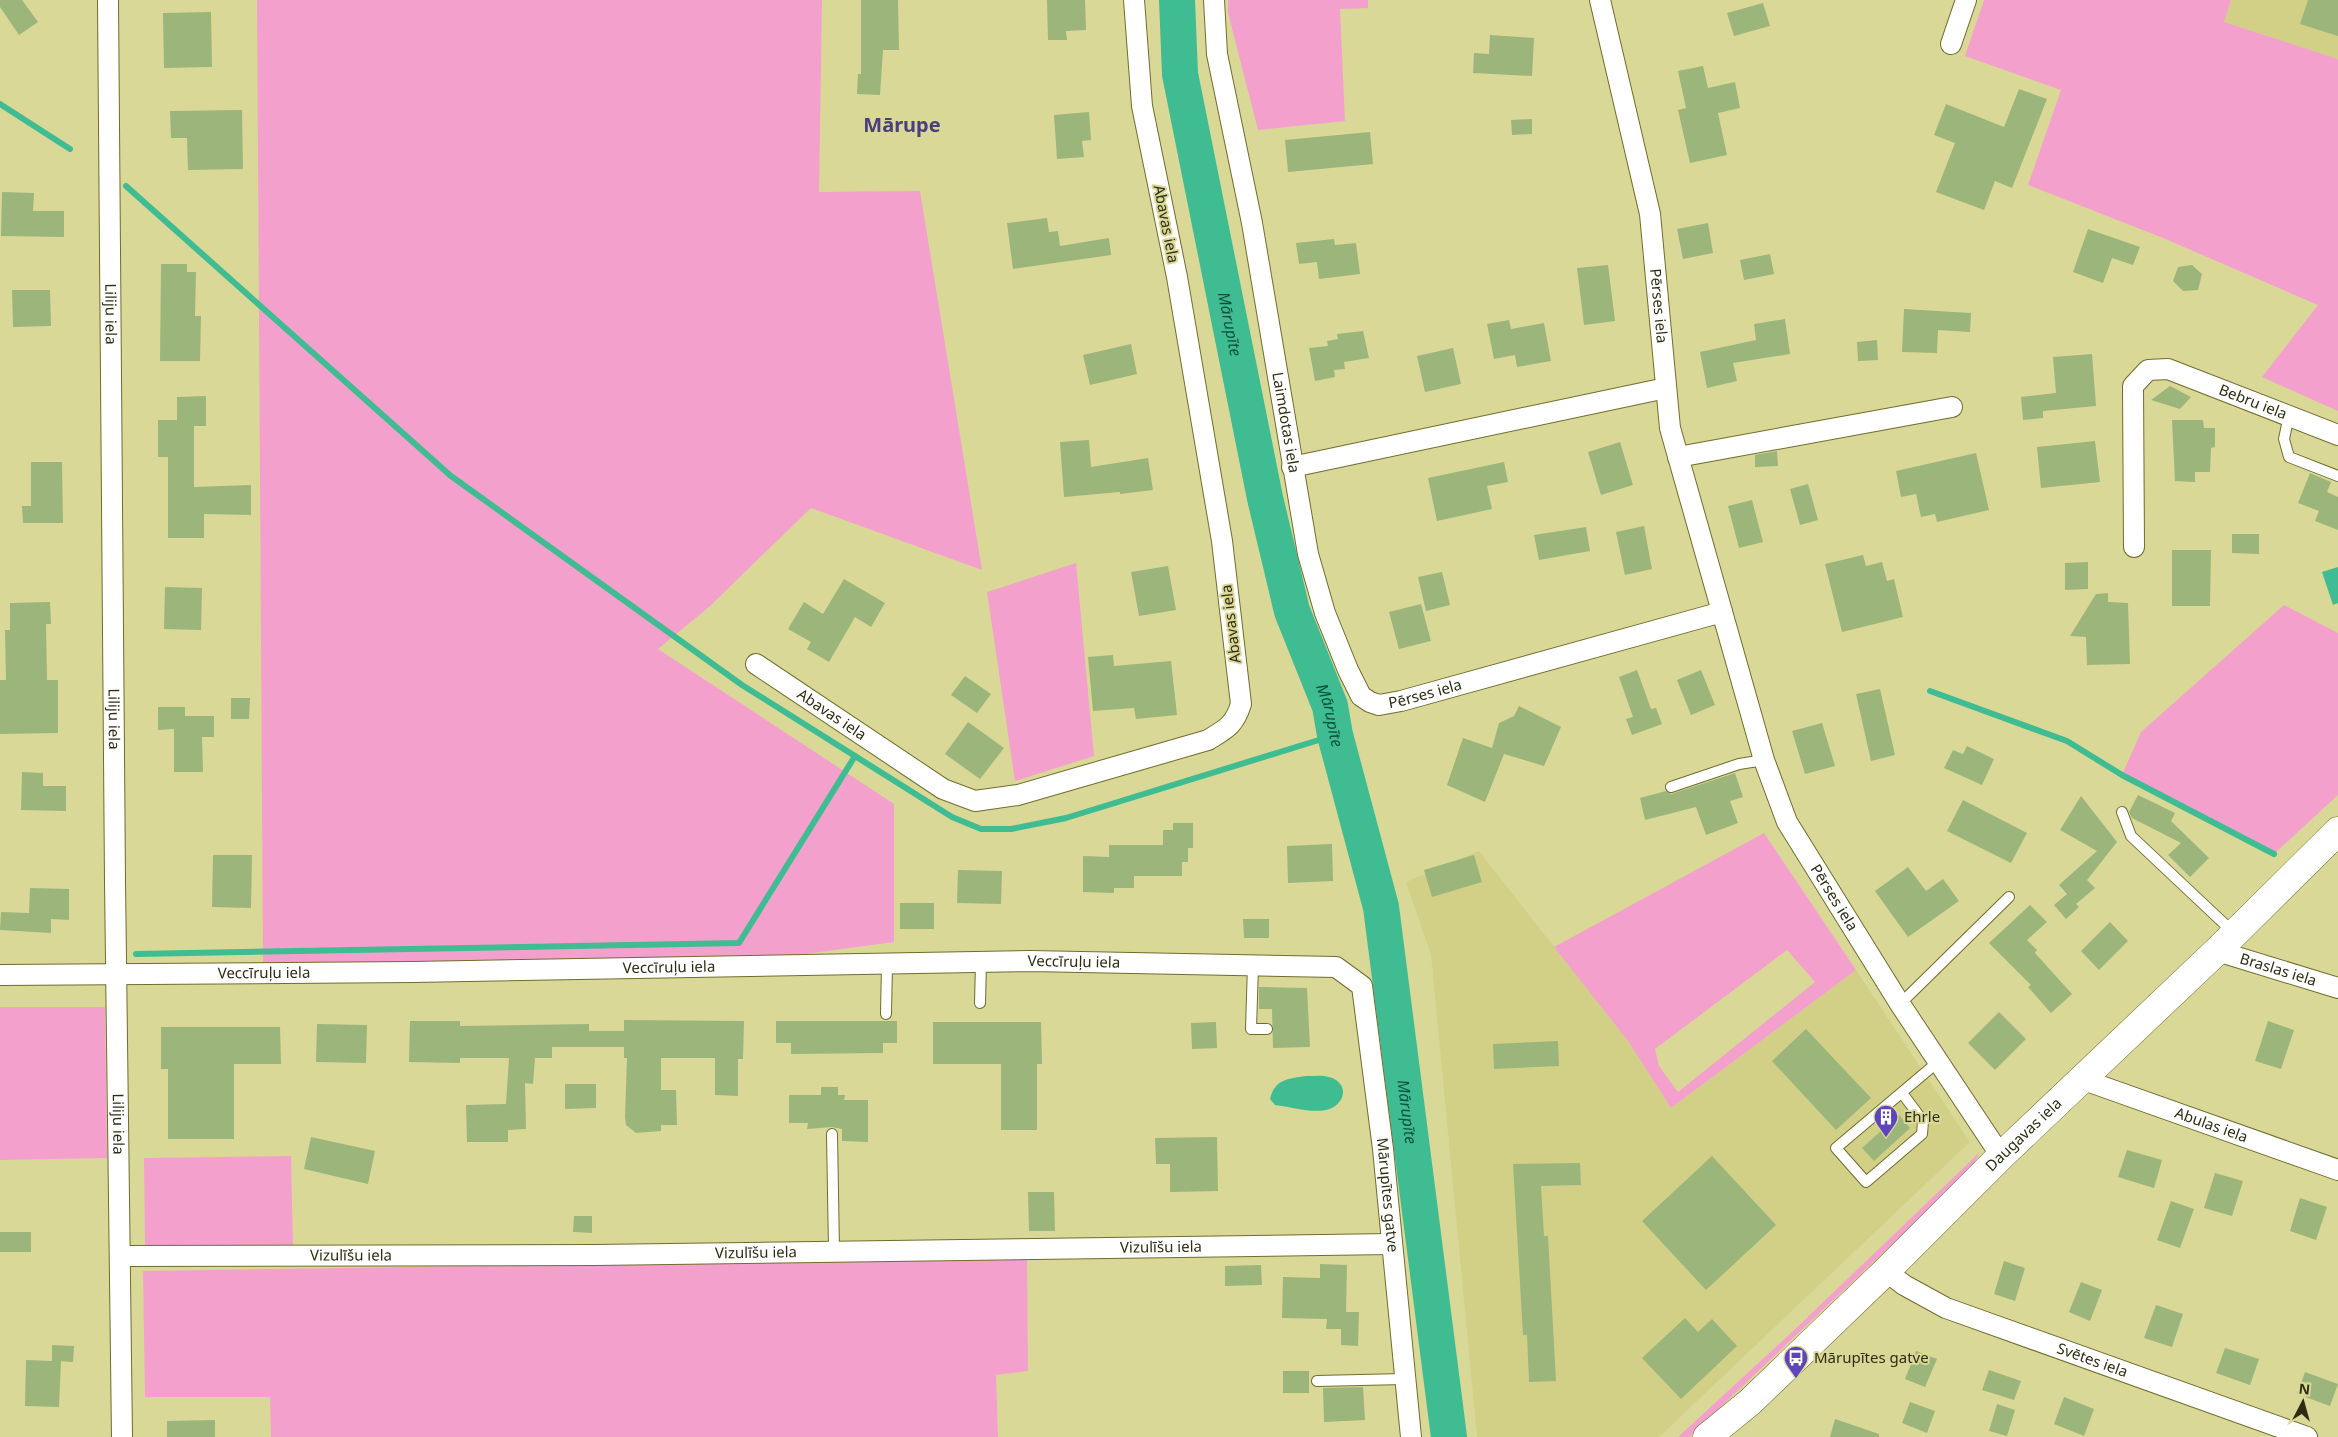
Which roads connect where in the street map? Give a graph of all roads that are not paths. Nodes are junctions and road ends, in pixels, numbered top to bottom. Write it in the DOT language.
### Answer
graph roads {
  1 [pos="108,0"];
  2 [pos="1134,0"];
  3 [pos="1214,0"];
  4 [pos="1600,0"];
  5 [pos="1966,0"];
  6 [pos="1951,44"];
  7 [pos="1666,388"];
  8 [pos="1952,407"];
  9 [pos="2288,415"];
  10 [pos="2338,435"];
  11 [pos="1678,457"];
  12 [pos="1292,467"];
  13 [pos="2338,476"];
  14 [pos="2134,547"];
  15 [pos="1722,612"];
  16 [pos="756,664"];
  17 [pos="1764,760"];
  18 [pos="1671,787"];
  19 [pos="2122,812"];
  20 [pos="2338,830"];
  21 [pos="2009,897"];
  22 [pos="2226,943"];
  23 [pos="981,962"];
  24 [pos="887,964"];
  25 [pos="1253,965"];
  26 [pos="1336,967"];
  27 [pos="116,974"];
  28 [pos="0,975"];
  29 [pos="2338,988"];
  30 [pos="980,1003"];
  31 [pos="1900,1004"];
  32 [pos="886,1014"];
  33 [pos="1267,1029"];
  34 [pos="1939,1062"];
  35 [pos="2084,1080"];
  36 [pos="1902,1093"];
  37 [pos="832,1134"];
  38 [pos="2001,1156"];
  39 [pos="2338,1170"];
  40 [pos="1391,1244"];
  41 [pos="834,1251"];
  42 [pos="120,1256"];
  43 [pos="1886,1271"];
  44 [pos="1404,1379"];
  45 [pos="1317,1381"];
  46 [pos="122,1437"];
  47 [pos="1411,1437"];
  48 [pos="1707,1437"];
  49 [pos="2306,1437"];
  1 -- 27 [label="street, Liliju iela"];
  2 -- 16 [label="street, Abavas iela"];
  3 -- 12 [label="street, Laimdotas iela"];
  4 -- 7 [label="street, Pērses iela"];
  5 -- 6 [label="street"];
  7 -- 11 [label="street, Pērses iela"];
  7 -- 12 [label="street, Laimdotas iela"];
  8 -- 11 [label="street"];
  9 -- 10 [label="street, Bebru iela"];
  9 -- 13 [label="lane"];
  9 -- 14 [label="street, Bebru iela"];
  11 -- 15 [label="street, Pērses iela"];
  12 -- 15 [label="street, Pērses iela"];
  15 -- 17 [label="street, Pērses iela"];
  17 -- 18 [label="lane"];
  17 -- 31 [label="street, Pērses iela"];
  19 -- 22 [label="lane"];
  20 -- 22 [label="main road, Daugavas iela"];
  21 -- 31 [label="lane"];
  22 -- 29 [label="street, Braslas iela"];
  22 -- 35 [label="main road, Daugavas iela"];
  23 -- 24 [label="street, Veccīruļu iela"];
  23 -- 25 [label="street, Veccīruļu iela"];
  23 -- 30 [label="lane"];
  24 -- 27 [label="street, Veccīruļu iela"];
  24 -- 32 [label="lane"];
  25 -- 26 [label="street, Veccīruļu iela"];
  25 -- 33 [label="lane"];
  26 -- 40 [label="street, Mārupītes gatve"];
  27 -- 28 [label="street, Veccīruļu iela"];
  27 -- 42 [label="street, Liliju iela"];
  31 -- 34 [label="street, Pērses iela"];
  34 -- 36 [label="lane"];
  34 -- 38 [label="street, Pērses iela"];
  35 -- 38 [label="main road, Daugavas iela"];
  35 -- 39 [label="street, Abulas iela"];
  36 -- 36 [label="lane"];
  37 -- 41 [label="lane"];
  38 -- 43 [label="main road, Daugavas iela"];
  40 -- 41 [label="street, Vizulīšu iela"];
  40 -- 44 [label="street, Mārupītes gatve"];
  41 -- 42 [label="street, Vizulīšu iela"];
  42 -- 46 [label="street, Liliju iela"];
  43 -- 48 [label="main road, Daugavas iela"];
  43 -- 49 [label="street, Svētes iela"];
  44 -- 45 [label="lane"];
  44 -- 47 [label="street, Mārupītes gatve"];
}
